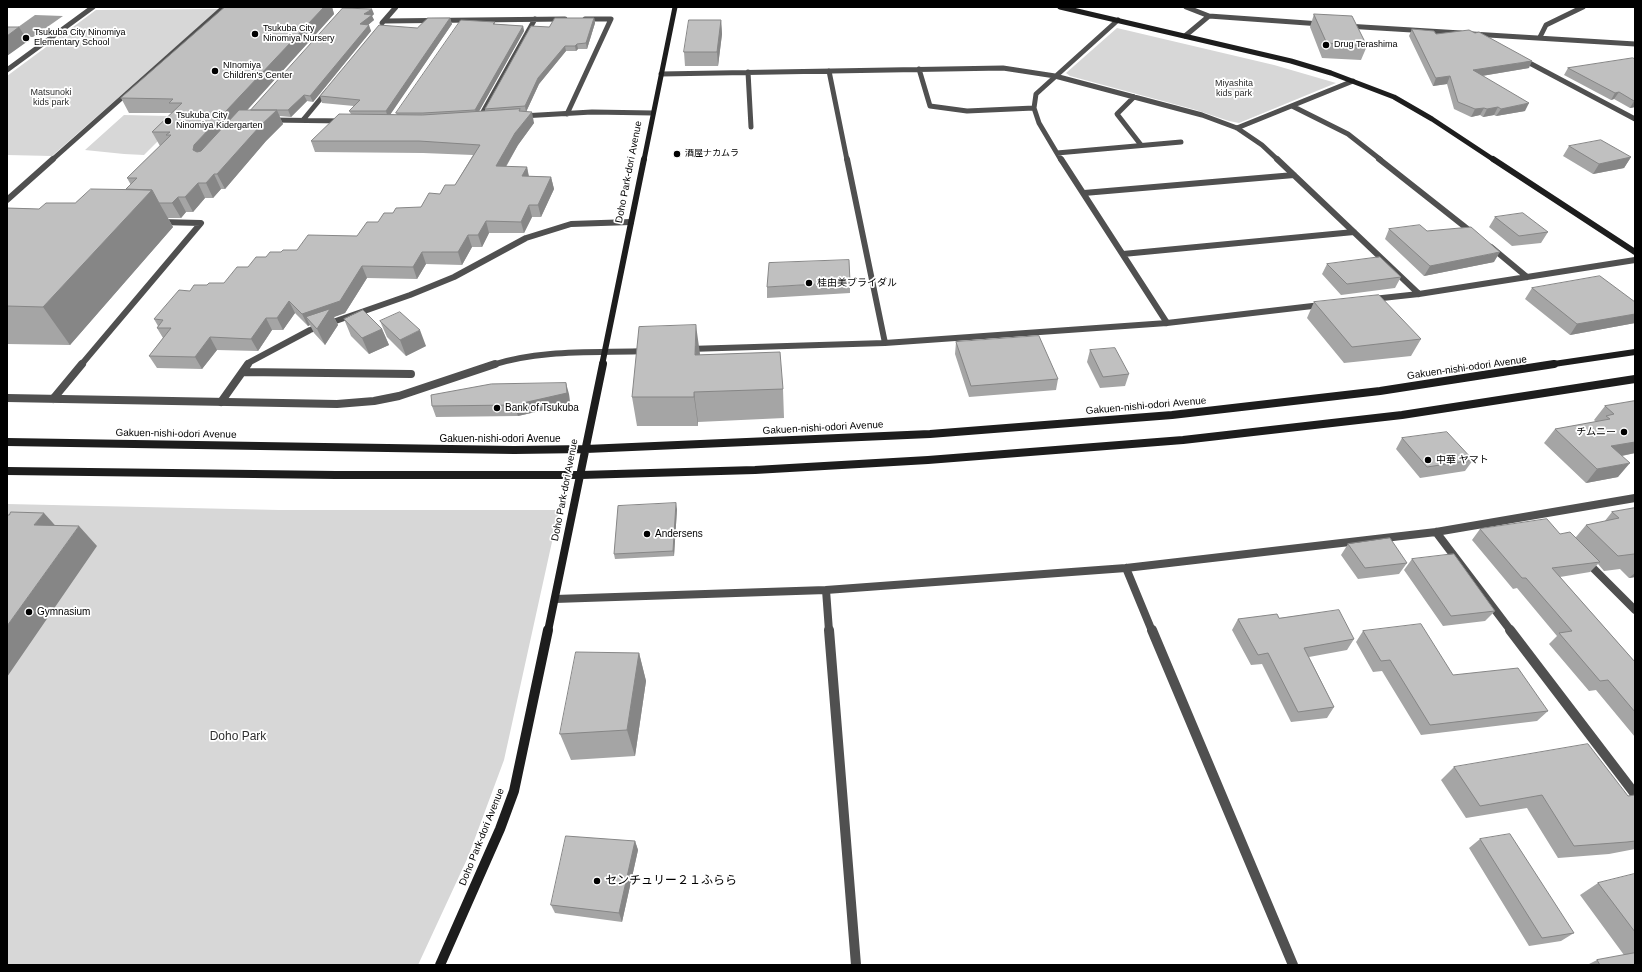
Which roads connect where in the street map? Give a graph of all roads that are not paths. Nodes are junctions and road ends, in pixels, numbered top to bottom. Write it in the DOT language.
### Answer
graph roads {
  1 [pos="93,7"];
  2 [pos="224,7"];
  3 [pos="396,7"];
  4 [pos="675,7"];
  5 [pos="1060,7"];
  6 [pos="1186,7"];
  7 [pos="1583,7"];
  8 [pos="1209,16"];
  9 [pos="535,19"];
  10 [pos="573,19"];
  11 [pos="581,19"];
  12 [pos="460,20"];
  13 [pos="1118,20"];
  14 [pos="384,21"];
  15 [pos="1328,25"];
  16 [pos="456,26"];
  17 [pos="1344,26"];
  18 [pos="380,27"];
  19 [pos="1476,34"];
  20 [pos="1185,36"];
  21 [pos="1540,37"];
  22 [pos="1489,42"];
  23 [pos="1635,44"];
  24 [pos="1517,56"];
  25 [pos="919,69"];
  26 [pos="7,70"];
  27 [pos="829,71"];
  28 [pos="748,72"];
  29 [pos="661,74"];
  30 [pos="1054,76"];
  31 [pos="1354,81"];
  32 [pos="332,85"];
  33 [pos="1134,97"];
  34 [pos="1292,106"];
  35 [pos="1034,108"];
  36 [pos="653,113"];
  37 [pos="568,114"];
  38 [pos="514,116"];
  39 [pos="486,118"];
  40 [pos="472,119"];
  41 [pos="479,119"];
  42 [pos="1635,119"];
  43 [pos="265,120"];
  44 [pos="303,120"];
  45 [pos="352,121"];
  46 [pos="751,127"];
  47 [pos="1237,128"];
  48 [pos="1180,142"];
  49 [pos="1141,145"];
  50 [pos="1057,153"];
  51 [pos="1294,175"];
  52 [pos="1084,193"];
  53 [pos="7,200"];
  54 [pos="154,222"];
  55 [pos="631,222"];
  56 [pos="1354,232"];
  57 [pos="1478,238"];
  58 [pos="1484,242"];
  59 [pos="1635,252"];
  60 [pos="1123,254"];
  61 [pos="1635,260"];
  62 [pos="1528,277"];
  63 [pos="1420,294"];
  64 [pos="1364,300"];
  65 [pos="1325,305"];
  66 [pos="1167,323"];
  67 [pos="885,343"];
  68 [pos="656,350"];
  69 [pos="679,350"];
  70 [pos="1635,352"];
  71 [pos="605,353"];
  72 [pos="243,372"];
  73 [pos="412,374"];
  74 [pos="1635,379"];
  75 [pos="7,398"];
  76 [pos="53,399"];
  77 [pos="221,402"];
  78 [pos="7,442"];
  79 [pos="586,449"];
  80 [pos="7,471"];
  81 [pos="580,475"];
  82 [pos="1635,498"];
  83 [pos="1436,532"];
  84 [pos="1579,554"];
  85 [pos="1126,568"];
  86 [pos="826,590"];
  87 [pos="555,599"];
  88 [pos="1635,610"];
  89 [pos="1635,794"];
  90 [pos="440,965"];
  91 [pos="856,965"];
  92 [pos="1293,965"];
  1 -- 26 [label="street"];
  2 -- 53 [label="street"];
  3 -- 14 [label="street"];
  4 -- 29 [label="main road, Doho Park-dori Avenue"];
  5 -- 13 [label="main road"];
  6 -- 8 [label="street"];
  7 -- 21 [label="street"];
  8 -- 15 [label="street"];
  8 -- 20 [label="street"];
  9 -- 10 [label="street"];
  9 -- 12 [label="street"];
  9 -- 41 [label="street"];
  11 -- 37 [label="street"];
  12 -- 14 [label="street"];
  12 -- 16 [label="street"];
  13 -- 20 [label="main road"];
  13 -- 30 [label="street"];
  14 -- 18 [label="street"];
  17 -- 19 [label="street"];
  19 -- 21 [label="street"];
  19 -- 22 [label="street"];
  20 -- 31 [label="main road"];
  21 -- 23 [label="street"];
  24 -- 42 [label="street"];
  25 -- 27 [label="street"];
  25 -- 30 [label="street"];
  25 -- 35 [label="street"];
  27 -- 28 [label="street"];
  27 -- 67 [label="street"];
  28 -- 29 [label="street"];
  28 -- 46 [label="street"];
  29 -- 36 [label="main road, Doho Park-dori Avenue"];
  30 -- 33 [label="street"];
  30 -- 35 [label="street"];
  31 -- 34 [label="street"];
  31 -- 59 [label="main road"];
  32 -- 44 [label="street"];
  33 -- 47 [label="street"];
  33 -- 49 [label="street"];
  34 -- 47 [label="street"];
  34 -- 57 [label="street"];
  35 -- 50 [label="street"];
  36 -- 37 [label="street"];
  36 -- 55 [label="main road, Doho Park-dori Avenue"];
  37 -- 38 [label="street"];
  39 -- 41 [label="street"];
  40 -- 41 [label="street"];
  43 -- 44 [label="street"];
  44 -- 45 [label="street"];
  47 -- 51 [label="street"];
  48 -- 49 [label="street"];
  49 -- 50 [label="street"];
  50 -- 52 [label="street"];
  51 -- 52 [label="street"];
  51 -- 56 [label="street"];
  52 -- 60 [label="street"];
  54 -- 76 [label="street"];
  55 -- 71 [label="main road, Doho Park-dori Avenue"];
  55 -- 72 [label="street"];
  56 -- 60 [label="street"];
  56 -- 63 [label="street"];
  58 -- 62 [label="street"];
  60 -- 66 [label="street"];
  61 -- 62 [label="street"];
  62 -- 63 [label="street"];
  63 -- 64 [label="street"];
  65 -- 66 [label="street"];
  66 -- 67 [label="street"];
  67 -- 69 [label="street"];
  68 -- 71 [label="street"];
  70 -- 79 [label="main road, Gakuen-nishi-odori Avenue"];
  71 -- 77 [label="street"];
  71 -- 79 [label="main road, Doho Park-dori Avenue"];
  72 -- 73 [label="street"];
  72 -- 77 [label="street"];
  74 -- 81 [label="main road"];
  75 -- 76 [label="street"];
  76 -- 77 [label="street"];
  78 -- 79 [label="main road, Gakuen-nishi-odori Avenue"];
  79 -- 81 [label="main road, Doho Park-dori Avenue"];
  80 -- 81 [label="main road"];
  81 -- 87 [label="main road, Doho Park-dori Avenue"];
  82 -- 83 [label="street"];
  83 -- 85 [label="street"];
  83 -- 89 [label="street"];
  84 -- 88 [label="street"];
  85 -- 86 [label="street"];
  85 -- 92 [label="street"];
  86 -- 87 [label="street"];
  86 -- 91 [label="street"];
  87 -- 90 [label="main road, Doho Park-dori Avenue"];
}
